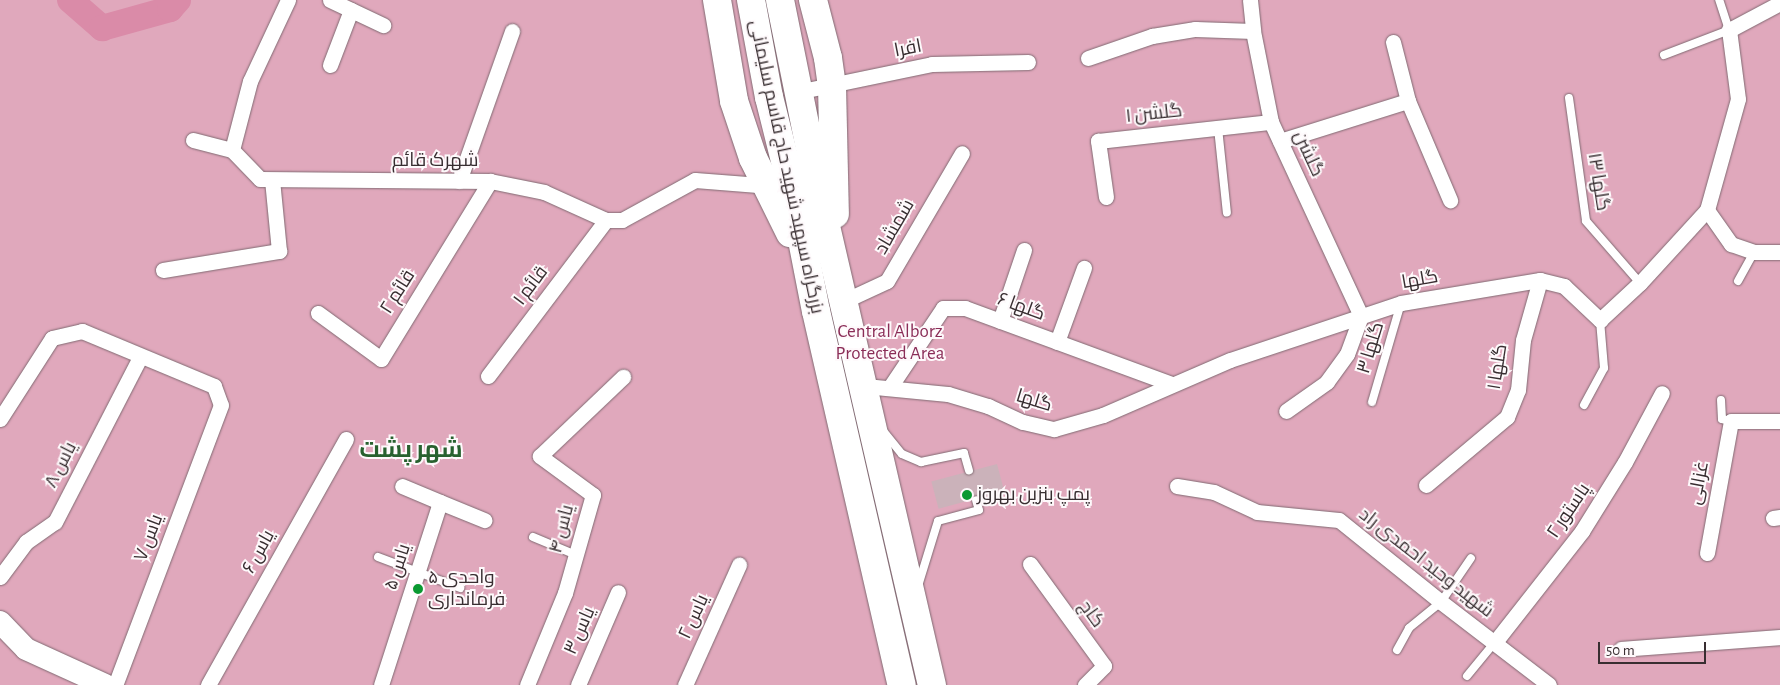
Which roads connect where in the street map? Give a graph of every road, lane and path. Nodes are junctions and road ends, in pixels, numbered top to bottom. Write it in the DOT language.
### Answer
graph roads {
  1 [pos="288,0"];
  2 [pos="330,0"];
  3 [pos="717,0"];
  4 [pos="813,0"];
  5 [pos="1250,0"];
  6 [pos="1719,0"];
  7 [pos="780,3"];
  8 [pos="1780,3"];
  9 [pos="753,6"];
  10 [pos="351,10"];
  11 [pos="383,25"];
  12 [pos="1730,30"];
  13 [pos="512,31"];
  14 [pos="1253,31"];
  15 [pos="1392,42"];
  16 [pos="1664,55"];
  17 [pos="1088,58"];
  18 [pos="1028,62"];
  19 [pos="330,65"];
  20 [pos="832,86"];
  21 [pos="797,92"];
  22 [pos="1569,98"];
  23 [pos="1408,101"];
  24 [pos="1271,122"];
  25 [pos="1218,128"];
  26 [pos="192,140"];
  27 [pos="1280,141"];
  28 [pos="232,150"];
  29 [pos="962,153"];
  30 [pos="272,180"];
  31 [pos="459,181"];
  32 [pos="490,181"];
  33 [pos="780,188"];
  34 [pos="1106,197"];
  35 [pos="1450,200"];
  36 [pos="1707,210"];
  37 [pos="1227,213"];
  38 [pos="606,220"];
  39 [pos="1024,250"];
  40 [pos="1754,252"];
  41 [pos="1780,252"];
  42 [pos="835,263"];
  43 [pos="1084,268"];
  44 [pos="163,270"];
  45 [pos="1540,280"];
  46 [pos="1738,281"];
  47 [pos="1640,283"];
  48 [pos="844,301"];
  49 [pos="1401,303"];
  50 [pos="318,313"];
  51 [pos="1361,316"];
  52 [pos="1600,320"];
  53 [pos="1000,321"];
  54 [pos="1057,342"];
  55 [pos="140,357"];
  56 [pos="488,376"];
  57 [pos="622,377"];
  58 [pos="1172,384"];
  59 [pos="878,386"];
  60 [pos="1662,393"];
  61 [pos="1721,400"];
  62 [pos="1372,402"];
  63 [pos="1584,405"];
  64 [pos="1286,411"];
  65 [pos="872,418"];
  66 [pos="0,419"];
  67 [pos="1731,421"];
  68 [pos="1780,421"];
  69 [pos="346,439"];
  70 [pos="968,470"];
  71 [pos="1426,485"];
  72 [pos="402,486"];
  73 [pos="1177,486"];
  74 [pos="976,500"];
  75 [pos="440,502"];
  76 [pos="484,520"];
  77 [pos="533,537"];
  78 [pos="1707,552"];
  79 [pos="576,555"];
  80 [pos="378,557"];
  81 [pos="1471,558"];
  82 [pos="1030,564"];
  83 [pos="739,565"];
  84 [pos="417,573"];
  85 [pos="0,577"];
  86 [pos="460,588"];
  87 [pos="618,592"];
  88 [pos="914,600"];
  89 [pos="1441,602"];
  90 [pos="0,622"];
  91 [pos="1780,637"];
  92 [pos="1495,642"];
  93 [pos="1621,649"];
  94 [pos="1397,650"];
  95 [pos="1467,676"];
  96 [pos="105,685"];
  97 [pos="115,685"];
  98 [pos="208,685"];
  99 [pos="381,685"];
  100 [pos="527,685"];
  101 [pos="578,685"];
  102 [pos="685,685"];
  103 [pos="902,685"];
  104 [pos="932,685"];
  105 [pos="1085,685"];
  106 [pos="1549,685"];
  1 -- 28 [label="street"];
  2 -- 10 [label="street"];
  3 -- 33 [label="highway"];
  4 -- 20 [label="highway"];
  5 -- 14 [label="street, گلشن"];
  6 -- 12 [label="lane"];
  7 -- 21 [label="highway, بزرگراه سپهبد شهید حاج قاسم سلیمانی"];
  8 -- 12 [label="street"];
  9 -- 33 [label="highway, بزرگراه سپهبد شهید حاج قاسم سلیمانی"];
  10 -- 11 [label="street"];
  10 -- 19 [label="street"];
  12 -- 16 [label="lane"];
  12 -- 36 [label="street"];
  13 -- 31 [label="street"];
  14 -- 17 [label="street"];
  14 -- 24 [label="street, گلشن"];
  15 -- 23 [label="street"];
  18 -- 20 [label="street, افرا"];
  20 -- 21 [label="street, افرا"];
  20 -- 42 [label="highway"];
  21 -- 42 [label="highway, بزرگراه سپهبد شهید حاج قاسم سلیمانی"];
  22 -- 47 [label="lane, گلها ۱۳"];
  23 -- 27 [label="street"];
  23 -- 35 [label="street"];
  24 -- 25 [label="street, گلشن ۱"];
  24 -- 27 [label="street, گلشن"];
  25 -- 34 [label="street, گلشن ۱"];
  25 -- 37 [label="lane"];
  26 -- 28 [label="street"];
  27 -- 51 [label="street, گلشن"];
  28 -- 30 [label="street, شهرک قائم"];
  29 -- 48 [label="street, شمشاد"];
  30 -- 31 [label="street, شهرک قائم"];
  30 -- 44 [label="street"];
  31 -- 32 [label="street, شهرک قائم"];
  32 -- 38 [label="street, شهرک قائم"];
  32 -- 50 [label="street, قائم ۲"];
  33 -- 38 [label="street"];
  33 -- 103 [label="highway, بزرگراه سپهبد شهید حاج قاسم سلیمانی"];
  36 -- 40 [label="street"];
  36 -- 47 [label="street"];
  38 -- 56 [label="street, قائم ۱"];
  39 -- 53 [label="street"];
  40 -- 41 [label="street"];
  40 -- 46 [label="lane"];
  42 -- 48 [label="highway, بزرگراه سپهبد شهید حاج قاسم سلیمانی"];
  43 -- 54 [label="street"];
  45 -- 49 [label="street, گلها"];
  45 -- 52 [label="street, گلها"];
  45 -- 71 [label="street, گلها ۱"];
  47 -- 52 [label="street"];
  48 -- 59 [label="highway, بزرگراه سپهبد شهید حاج قاسم سلیمانی"];
  49 -- 51 [label="street, گلها"];
  49 -- 62 [label="lane, گلها ۳"];
  51 -- 58 [label="street, گلها"];
  51 -- 64 [label="street"];
  52 -- 63 [label="lane"];
  53 -- 54 [label="street, گلها ۶"];
  53 -- 59 [label="street, گلها ۶"];
  54 -- 58 [label="street, گلها ۶"];
  55 -- 66 [label="street"];
  55 -- 85 [label="street, یاس ۸"];
  55 -- 97 [label="street, یاس ۷"];
  57 -- 79 [label="street, یاس ۴"];
  58 -- 59 [label="street, گلها"];
  59 -- 65 [label="highway, بزرگراه سپهبد شهید حاج قاسم سلیمانی"];
  60 -- 92 [label="street, پاستور ۲"];
  61 -- 67 [label="lane"];
  65 -- 70 [label="lane"];
  65 -- 88 [label="highway, بزرگراه سپهبد شهید حاج قاسم سلیمانی"];
  67 -- 68 [label="street"];
  67 -- 78 [label="street, غزالی"];
  69 -- 98 [label="street, یاس ۶"];
  72 -- 75 [label="street"];
  73 -- 89 [label="street, شهید وحید احمدی راد"];
  74 -- 88 [label="lane"];
  75 -- 76 [label="street"];
  75 -- 84 [label="street, یاس ۵"];
  77 -- 79 [label="lane"];
  79 -- 100 [label="street, یاس ۴"];
  80 -- 84 [label="lane"];
  81 -- 89 [label="lane"];
  82 -- 105 [label="street, کاج"];
  83 -- 102 [label="street, یاس ۲"];
  84 -- 86 [label="lane"];
  84 -- 99 [label="street, یاس ۵"];
  87 -- 101 [label="street, یاس ۳"];
  88 -- 104 [label="highway, بزرگراه سپهبد شهید حاج قاسم سلیمانی"];
  89 -- 92 [label="street, شهید وحید احمدی راد"];
  89 -- 94 [label="lane"];
  90 -- 96 [label="street"];
  91 -- 93 [label="street"];
  92 -- 95 [label="lane"];
  92 -- 106 [label="street, شهید وحید احمدی راد"];
}
